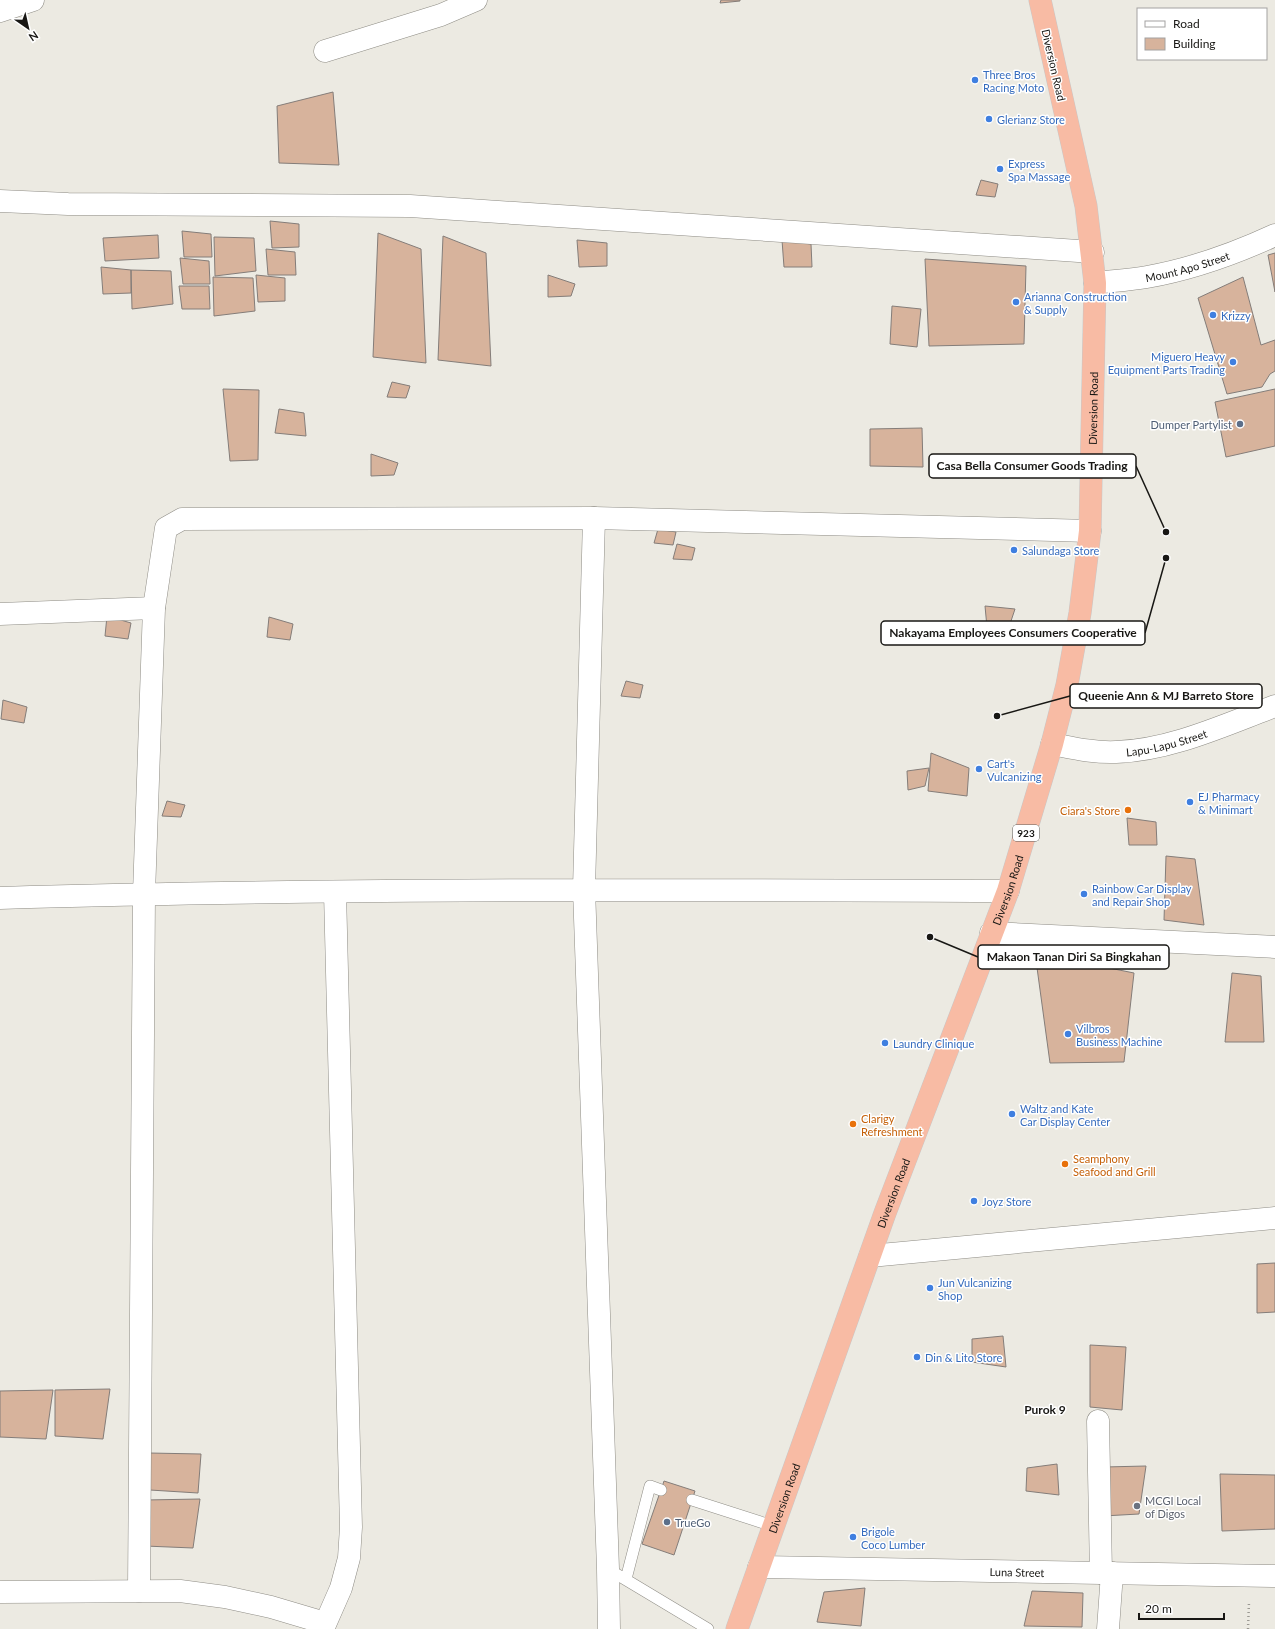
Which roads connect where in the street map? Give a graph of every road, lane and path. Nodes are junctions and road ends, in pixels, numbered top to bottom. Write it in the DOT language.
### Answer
graph roads {
  1 [pos="33,0"];
  2 [pos="476,0"];
  3 [pos="1040,0"];
  4 [pos="0,11"];
  5 [pos="325,51"];
  6 [pos="0,201"];
  7 [pos="1275,235"];
  8 [pos="1092,252"];
  9 [pos="1095,283"];
  10 [pos="594,518"];
  11 [pos="1090,531"];
  12 [pos="154,608"];
  13 [pos="0,614"];
  14 [pos="1275,706"];
  15 [pos="1052,744"];
  16 [pos="584,890"];
  17 [pos="1008,891"];
  18 [pos="335,892"];
  19 [pos="144,894"];
  20 [pos="0,898"];
  21 [pos="991,933"];
  22 [pos="1275,947"];
  23 [pos="1275,1218"];
  24 [pos="870,1256"];
  25 [pos="1098,1421"];
  26 [pos="660,1490"];
  27 [pos="692,1500"];
  28 [pos="773,1526"];
  29 [pos="759,1567"];
  30 [pos="1106,1573"];
  31 [pos="617,1574"];
  32 [pos="1275,1576"];
  33 [pos="139,1591"];
  34 [pos="0,1592"];
  35 [pos="324,1626"];
  36 [pos="609,1629"];
  37 [pos="708,1629"];
  38 [pos="737,1629"];
  39 [pos="1108,1629"];
  1 -- 4 [label="street"];
  2 -- 5 [label="street"];
  3 -- 8 [label="highway, Diversion Road / 923"];
  6 -- 8 [label="street"];
  7 -- 9 [label="street, Mount Apo Street"];
  8 -- 9 [label="highway, Diversion Road / 923"];
  9 -- 11 [label="highway, Diversion Road / 923"];
  10 -- 11 [label="street"];
  10 -- 12 [label="street"];
  10 -- 16 [label="street"];
  11 -- 15 [label="highway, Diversion Road / 923"];
  12 -- 13 [label="street"];
  12 -- 19 [label="street"];
  14 -- 15 [label="street, Lapu-Lapu Street"];
  15 -- 17 [label="highway, Diversion Road / 923"];
  16 -- 17 [label="street"];
  16 -- 18 [label="street"];
  16 -- 31 [label="street"];
  17 -- 21 [label="highway, Diversion Road / 923"];
  18 -- 19 [label="street"];
  18 -- 35 [label="street"];
  19 -- 20 [label="street"];
  19 -- 33 [label="street"];
  21 -- 22 [label="street"];
  21 -- 24 [label="highway, Diversion Road / 923"];
  23 -- 24 [label="street"];
  24 -- 28 [label="highway, Diversion Road / 923"];
  25 -- 30 [label="street"];
  26 -- 31 [label="lane"];
  27 -- 28 [label="lane"];
  28 -- 29 [label="highway, Diversion Road / 923"];
  29 -- 30 [label="street, Luna Street"];
  29 -- 38 [label="highway, Diversion Road / 923"];
  30 -- 32 [label="street, Luna Street"];
  30 -- 39 [label="street"];
  31 -- 36 [label="street"];
  31 -- 37 [label="lane"];
  33 -- 34 [label="street"];
  33 -- 35 [label="street"];
}
